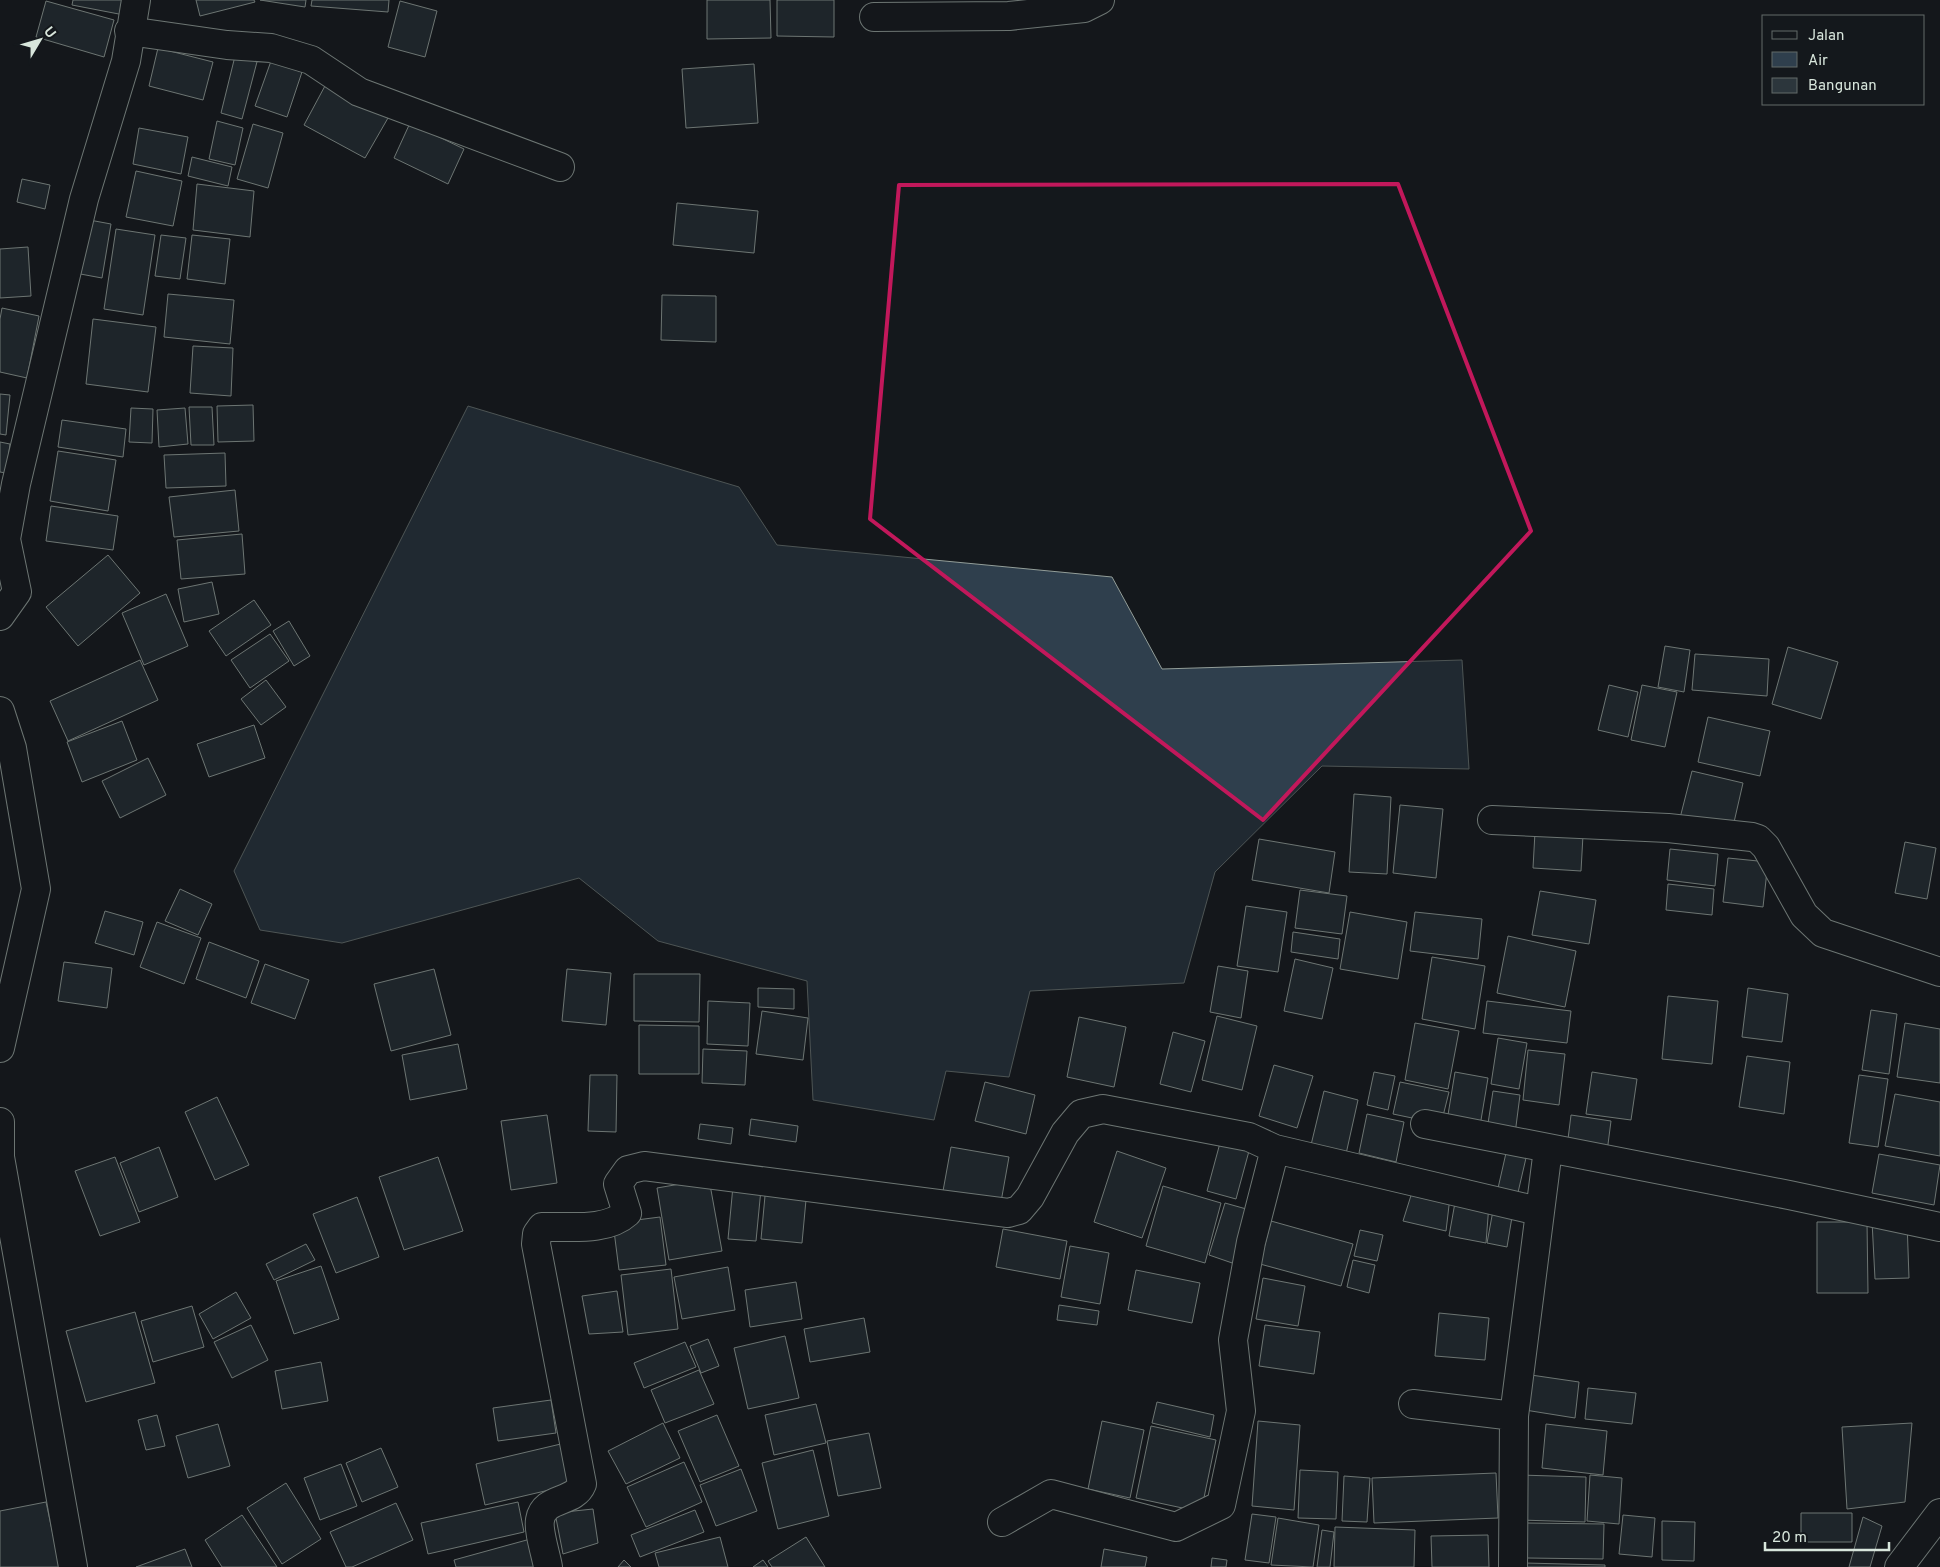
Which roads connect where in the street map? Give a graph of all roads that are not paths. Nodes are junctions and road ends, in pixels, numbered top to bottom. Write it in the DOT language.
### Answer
graph roads {
  1 [pos="136,0"];
  2 [pos="1100,0"];
  3 [pos="874,17"];
  4 [pos="129,31"];
  5 [pos="560,167"];
  6 [pos="0,616"];
  7 [pos="0,712"];
  8 [pos="1492,820"];
  9 [pos="1940,972"];
  10 [pos="0,1048"];
  11 [pos="0,1122"];
  12 [pos="1425,1124"];
  13 [pos="1275,1149"];
  14 [pos="1548,1149"];
  15 [pos="1538,1210"];
  16 [pos="1940,1226"];
  17 [pos="1413,1404"];
  18 [pos="1514,1416"];
  19 [pos="1940,1513"];
  20 [pos="1002,1522"];
  21 [pos="73,1567"];
  22 [pos="548,1567"];
  23 [pos="1513,1567"];
  24 [pos="1899,1567"];
  1 -- 4 [label="street"];
  2 -- 3 [label="street"];
  4 -- 5 [label="street"];
  4 -- 6 [label="street"];
  7 -- 10 [label="street"];
  8 -- 9 [label="street"];
  11 -- 21 [label="street"];
  12 -- 14 [label="street"];
  13 -- 15 [label="street"];
  13 -- 20 [label="street"];
  13 -- 22 [label="street"];
  14 -- 15 [label="street"];
  14 -- 16 [label="street"];
  15 -- 18 [label="street"];
  17 -- 18 [label="street"];
  18 -- 23 [label="street"];
  19 -- 24 [label="street"];
}
